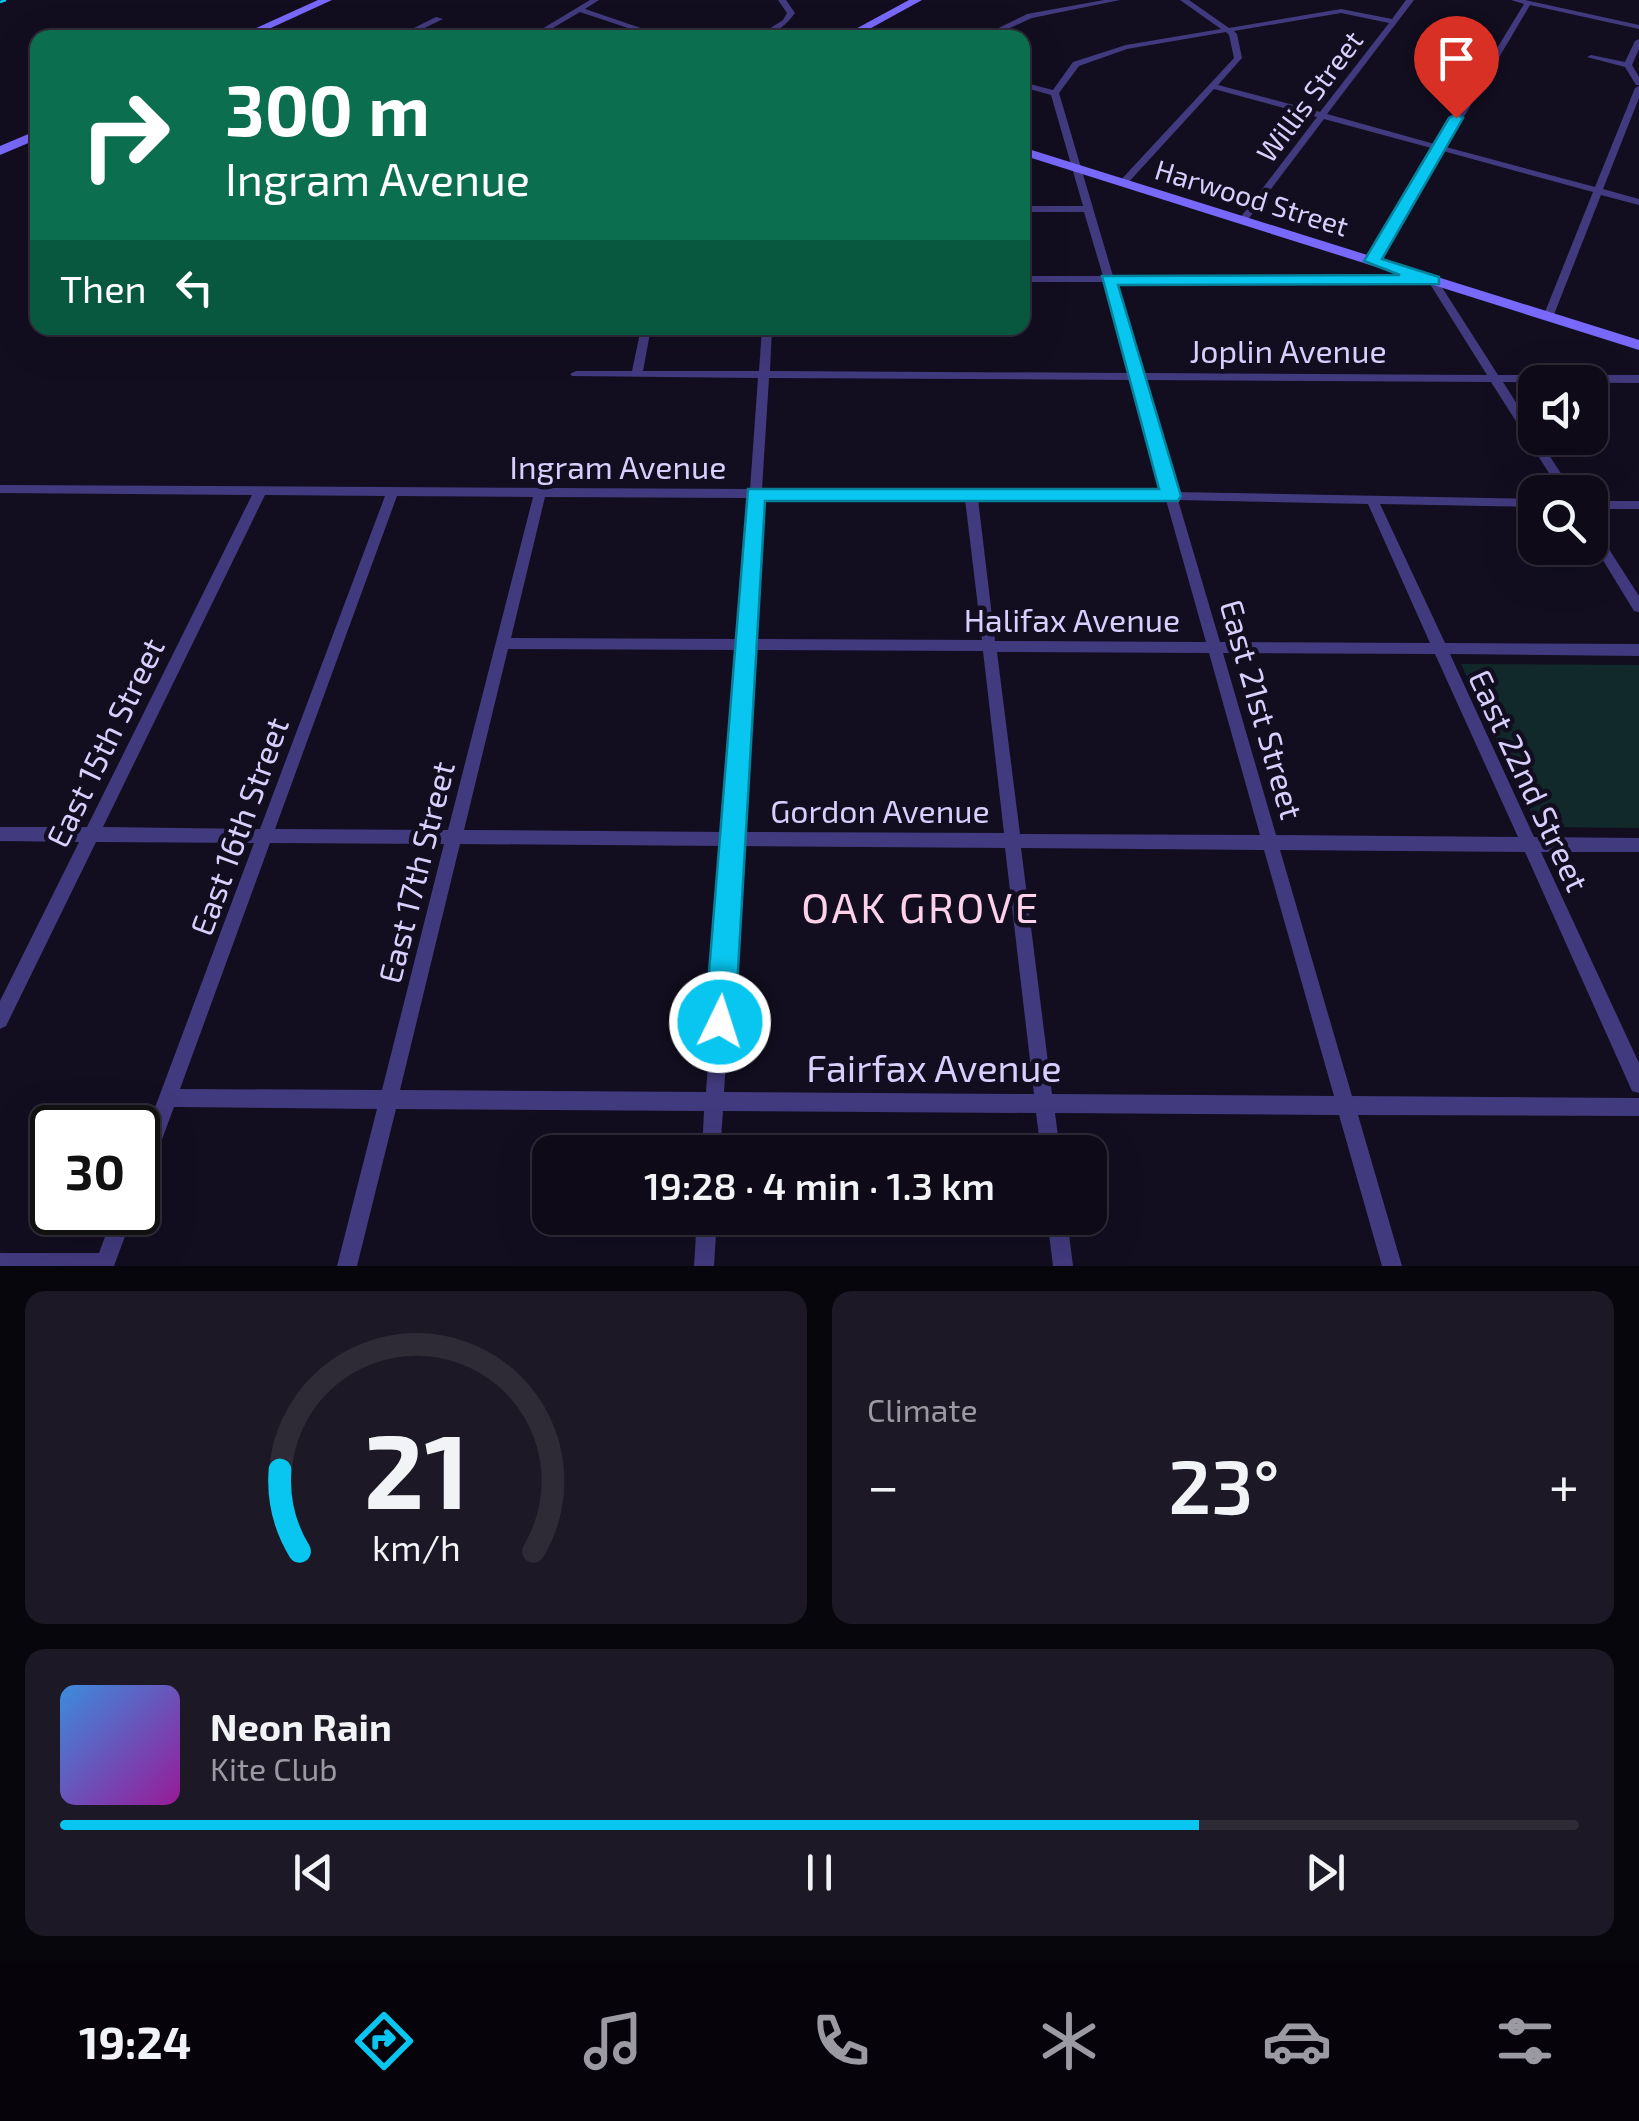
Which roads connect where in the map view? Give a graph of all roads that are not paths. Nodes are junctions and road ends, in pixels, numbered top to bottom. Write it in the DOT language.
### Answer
graph roads {
  1 [pos="327,0"];
  2 [pos="346,0"];
  3 [pos="594,0"];
  4 [pos="782,0"];
  5 [pos="917,0"];
  6 [pos="1116,0"];
  7 [pos="1184,0"];
  8 [pos="1410,0"];
  9 [pos="1515,0"];
  10 [pos="1528,3"];
  11 [pos="582,10"];
  12 [pos="439,18"];
  13 [pos="1394,22"];
  14 [pos="1639,27"];
  15 [pos="258,30"];
  16 [pos="277,30"];
  17 [pos="414,30"];
  18 [pos="545,30"];
  19 [pos="643,30"];
  20 [pos="771,30"];
  21 [pos="859,30"];
  22 [pos="999,30"];
  23 [pos="1228,30"];
  24 [pos="1639,41"];
  25 [pos="1590,57"];
  26 [pos="1628,65"];
  27 [pos="1030,86"];
  28 [pos="1214,86"];
  29 [pos="1639,86"];
  30 [pos="1055,94"];
  31 [pos="1321,115"];
  32 [pos="30,128"];
  33 [pos="30,138"];
  34 [pos="0,141"];
  35 [pos="1438,147"];
  36 [pos="0,151"];
  37 [pos="1030,154"];
  38 [pos="1076,168"];
  39 [pos="1122,183"];
  40 [pos="1599,191"];
  41 [pos="1639,202"];
  42 [pos="1030,209"];
  43 [pos="1088,209"];
  44 [pos="1243,220"];
  45 [pos="1372,261"];
  46 [pos="1030,279"];
  47 [pos="1108,280"];
  48 [pos="1433,280"];
  49 [pos="1548,316"];
  50 [pos="645,335"];
  51 [pos="766,335"];
  52 [pos="1639,345"];
  53 [pos="576,374"];
  54 [pos="636,375"];
  55 [pos="762,375"];
  56 [pos="1136,377"];
  57 [pos="1496,379"];
  58 [pos="1639,380"];
  59 [pos="1556,475"];
  60 [pos="0,489"];
  61 [pos="261,490"];
  62 [pos="392,493"];
  63 [pos="540,493"];
  64 [pos="756,494"];
  65 [pos="971,495"];
  66 [pos="1171,496"];
  67 [pos="1372,500"];
  68 [pos="1518,504"];
  69 [pos="1608,505"];
  70 [pos="1639,506"];
  71 [pos="1608,558"];
  72 [pos="1639,607"];
  73 [pos="504,643"];
  74 [pos="746,644"];
  75 [pos="989,646"];
  76 [pos="1214,648"];
  77 [pos="1440,648"];
  78 [pos="1639,650"];
  79 [pos="0,834"];
  80 [pos="267,835"];
  81 [pos="91,836"];
  82 [pos="454,837"];
  83 [pos="732,839"];
  84 [pos="1012,841"];
  85 [pos="1270,843"];
  86 [pos="1529,844"];
  87 [pos="1639,845"];
  88 [pos="0,1020"];
  89 [pos="1639,1084"];
  90 [pos="168,1098"];
  91 [pos="389,1099"];
  92 [pos="715,1101"];
  93 [pos="1044,1103"];
  94 [pos="1347,1105"];
  95 [pos="1639,1107"];
  96 [pos="160,1119"];
  97 [pos="712,1135"];
  98 [pos="1048,1135"];
  99 [pos="115,1235"];
  100 [pos="706,1235"];
  101 [pos="1059,1235"];
  102 [pos="0,1263"];
  103 [pos="104,1264"];
  104 [pos="347,1266"];
  105 [pos="704,1266"];
  106 [pos="1063,1266"];
  107 [pos="1392,1266"];
  1 -- 15 [label="street"];
  2 -- 16 [label="street"];
  3 -- 11 [label="street"];
  4 -- 20 [label="street"];
  5 -- 21 [label="street"];
  6 -- 22 [label="street"];
  7 -- 23 [label="street"];
  8 -- 13 [label="street, Willis Street"];
  9 -- 10 [label="street"];
  10 -- 14 [label="street"];
  10 -- 35 [label="street"];
  11 -- 18 [label="street"];
  11 -- 19 [label="street"];
  12 -- 17 [label="street"];
  13 -- 23 [label="street"];
  13 -- 31 [label="street, Willis Street"];
  23 -- 28 [label="street"];
  23 -- 30 [label="street"];
  24 -- 26 [label="street"];
  25 -- 26 [label="street"];
  26 -- 29 [label="street"];
  27 -- 30 [label="street"];
  28 -- 31 [label="street"];
  28 -- 39 [label="street"];
  29 -- 40 [label="street"];
  30 -- 38 [label="street, East 21st Street"];
  31 -- 35 [label="street"];
  31 -- 44 [label="street, Willis Street"];
  32 -- 34 [label="street"];
  33 -- 36 [label="street"];
  35 -- 40 [label="street"];
  35 -- 45 [label="street"];
  37 -- 38 [label="street, Harwood Street"];
  38 -- 39 [label="street, Harwood Street"];
  38 -- 43 [label="street, East 21st Street"];
  39 -- 44 [label="street, Harwood Street"];
  40 -- 41 [label="street"];
  40 -- 49 [label="street"];
  42 -- 43 [label="street"];
  43 -- 47 [label="street, East 21st Street"];
  44 -- 45 [label="street, Harwood Street"];
  45 -- 48 [label="street, Harwood Street"];
  46 -- 47 [label="street"];
  47 -- 48 [label="street"];
  47 -- 56 [label="street, East 21st Street"];
  48 -- 49 [label="street, Harwood Street"];
  48 -- 57 [label="street"];
  49 -- 52 [label="street, Harwood Street"];
  50 -- 54 [label="street"];
  51 -- 55 [label="street"];
  53 -- 54 [label="street, Joplin Avenue"];
  54 -- 55 [label="street, Joplin Avenue"];
  55 -- 56 [label="street, Joplin Avenue"];
  55 -- 64 [label="street"];
  56 -- 57 [label="street, Joplin Avenue"];
  56 -- 66 [label="street, East 21st Street"];
  57 -- 58 [label="street, Joplin Avenue"];
  57 -- 59 [label="street"];
  60 -- 61 [label="street, Ingram Avenue"];
  61 -- 62 [label="street, Ingram Avenue"];
  61 -- 81 [label="street, East 15th Street"];
  62 -- 63 [label="street, Ingram Avenue"];
  62 -- 80 [label="street, East 16th Street"];
  63 -- 64 [label="street, Ingram Avenue"];
  63 -- 73 [label="street, East 17th Street"];
  64 -- 65 [label="street, Ingram Avenue"];
  64 -- 74 [label="street"];
  65 -- 66 [label="street, Ingram Avenue"];
  65 -- 75 [label="street"];
  66 -- 67 [label="street, Ingram Avenue"];
  66 -- 76 [label="street, East 21st Street"];
  67 -- 68 [label="street, Ingram Avenue"];
  67 -- 77 [label="street, East 22nd Street"];
  69 -- 70 [label="street"];
  71 -- 72 [label="street"];
  73 -- 74 [label="street, Halifax Avenue"];
  73 -- 82 [label="street, East 17th Street"];
  74 -- 75 [label="street, Halifax Avenue"];
  74 -- 83 [label="street"];
  75 -- 76 [label="street, Halifax Avenue"];
  75 -- 84 [label="street"];
  76 -- 77 [label="street, Halifax Avenue"];
  76 -- 85 [label="street, East 21st Street"];
  77 -- 78 [label="street, Halifax Avenue"];
  77 -- 86 [label="street, East 22nd Street"];
  79 -- 81 [label="street, Gordon Avenue"];
  80 -- 81 [label="street, Gordon Avenue"];
  80 -- 82 [label="street, Gordon Avenue"];
  80 -- 90 [label="street, East 16th Street"];
  81 -- 88 [label="street, East 15th Street"];
  82 -- 83 [label="street, Gordon Avenue"];
  82 -- 91 [label="street, East 17th Street"];
  83 -- 84 [label="street, Gordon Avenue"];
  83 -- 92 [label="street"];
  84 -- 85 [label="street, Gordon Avenue"];
  84 -- 93 [label="street"];
  85 -- 86 [label="street, Gordon Avenue"];
  85 -- 94 [label="street, East 21st Street"];
  86 -- 87 [label="street, Gordon Avenue"];
  86 -- 89 [label="street, East 22nd Street"];
  90 -- 91 [label="street, Fairfax Avenue"];
  90 -- 96 [label="street, East 16th Street"];
  91 -- 92 [label="street, Fairfax Avenue"];
  91 -- 104 [label="street, East 17th Street"];
  92 -- 93 [label="street, Fairfax Avenue"];
  92 -- 97 [label="street"];
  93 -- 94 [label="street, Fairfax Avenue"];
  93 -- 98 [label="street"];
  94 -- 95 [label="street, Fairfax Avenue"];
  94 -- 107 [label="street, East 21st Street"];
  99 -- 103 [label="street"];
  100 -- 105 [label="street"];
  101 -- 106 [label="street"];
  102 -- 103 [label="street"];
}
